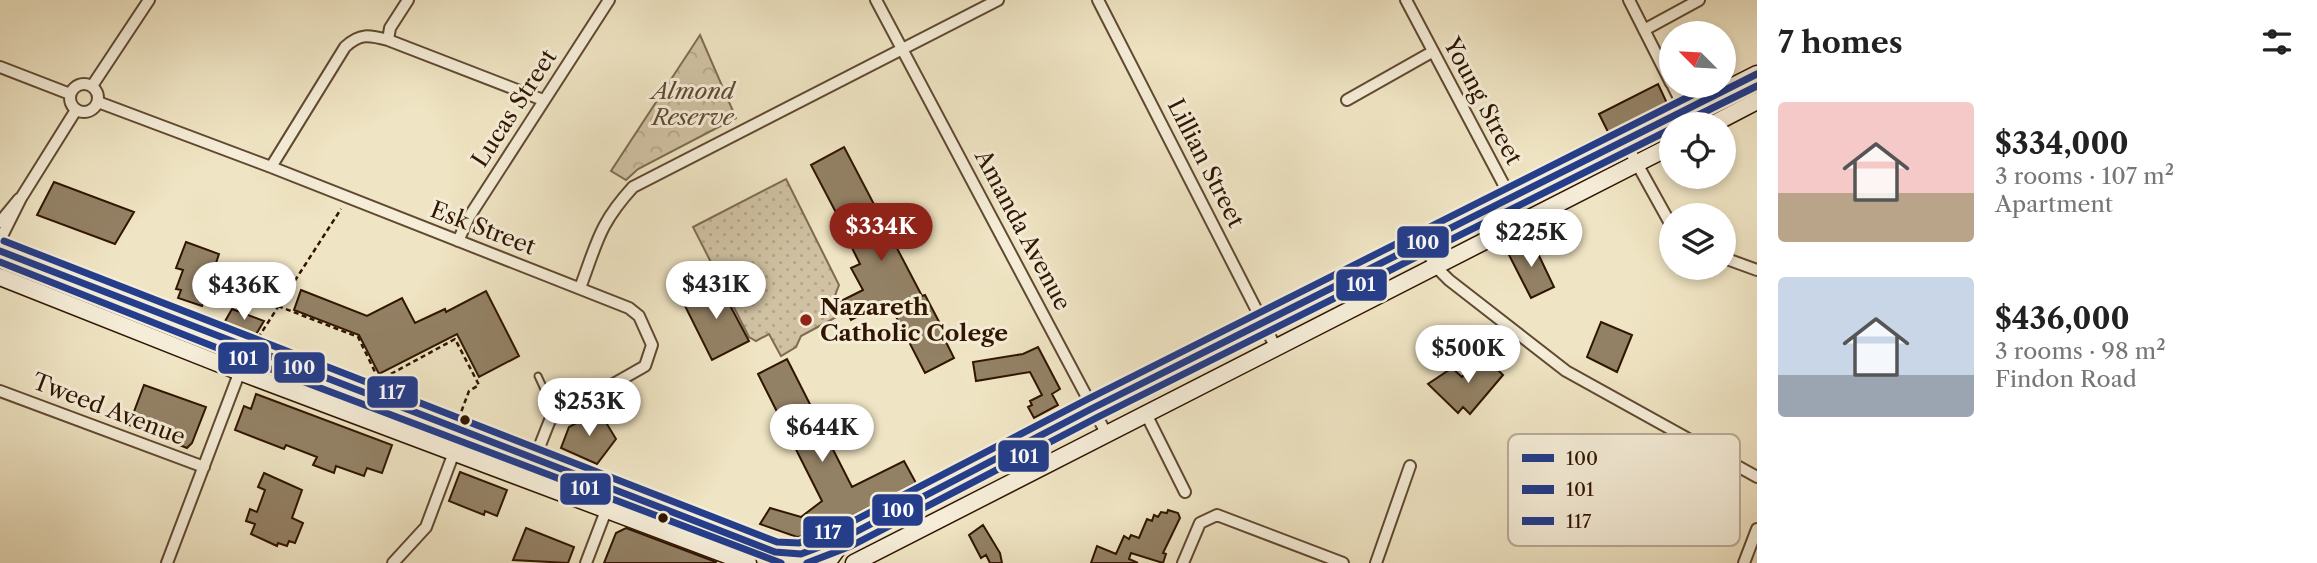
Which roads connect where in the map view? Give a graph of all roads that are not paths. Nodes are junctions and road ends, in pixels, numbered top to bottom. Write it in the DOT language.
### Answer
graph roads {
  1 [pos="149,0"];
  2 [pos="408,0"];
  3 [pos="609,0"];
  4 [pos="876,0"];
  5 [pos="998,0"];
  6 [pos="1098,0"];
  7 [pos="1406,0"];
  8 [pos="1629,0"];
  9 [pos="1699,0"];
  10 [pos="1644,30"];
  11 [pos="388,40"];
  12 [pos="902,48"];
  13 [pos="1432,52"];
  14 [pos="1659,59"];
  15 [pos="0,67"];
  16 [pos="1757,74"];
  17 [pos="92,86"];
  18 [pos="70,94"];
  19 [pos="543,100"];
  20 [pos="1347,100"];
  21 [pos="1757,101"];
  22 [pos="98,102"];
  23 [pos="76,110"];
  24 [pos="1698,112"];
  25 [pos="1736,112"];
  26 [pos="1659,129"];
  27 [pos="1625,142"];
  28 [pos="1659,153"];
  29 [pos="1637,165"];
  30 [pos="271,167"];
  31 [pos="21,198"];
  32 [pos="1512,198"];
  33 [pos="1659,204"];
  34 [pos="1524,221"];
  35 [pos="0,222"];
  36 [pos="0,240"];
  37 [pos="458,241"];
  38 [pos="1423,243"];
  39 [pos="0,251"];
  40 [pos="1736,262"];
  41 [pos="1436,267"];
  42 [pos="1757,270"];
  43 [pos="0,276"];
  44 [pos="25,286"];
  45 [pos="580,288"];
  46 [pos="0,290"];
  47 [pos="1265,321"];
  48 [pos="197,330"];
  49 [pos="252,345"];
  50 [pos="1275,346"];
  51 [pos="187,351"];
  52 [pos="240,372"];
  53 [pos="538,376"];
  54 [pos="0,391"];
  55 [pos="1093,408"];
  56 [pos="1145,412"];
  57 [pos="556,415"];
  58 [pos="460,424"];
  59 [pos="1106,432"];
  60 [pos="1680,434"];
  61 [pos="455,450"];
  62 [pos="535,458"];
  63 [pos="204,467"];
  64 [pos="1410,467"];
  65 [pos="1740,468"];
  66 [pos="1757,477"];
  67 [pos="527,478"];
  68 [pos="615,487"];
  69 [pos="1185,492"];
  70 [pos="607,508"];
  71 [pos="696,522"];
  72 [pos="1757,529"];
  73 [pos="675,534"];
  74 [pos="846,537"];
  75 [pos="775,552"];
  76 [pos="870,558"];
  77 [pos="167,563"];
  78 [pos="393,563"];
  79 [pos="586,563"];
  80 [pos="748,563"];
  81 [pos="794,563"];
  82 [pos="827,563"];
  83 [pos="854,563"];
  84 [pos="1183,563"];
  85 [pos="1343,563"];
  86 [pos="1376,563"];
  87 [pos="1744,563"];
  1 -- 17 [label="street"];
  2 -- 11 [label="street"];
  3 -- 19 [label="street, Lucas Street"];
  4 -- 12 [label="street, Amanda Avenue"];
  5 -- 12 [label="street"];
  6 -- 47 [label="street, Lillian Street"];
  7 -- 13 [label="street, Young Street"];
  8 -- 10 [label="street"];
  9 -- 10 [label="street"];
  10 -- 14 [label="street"];
  11 -- 19 [label="street"];
  11 -- 30 [label="street"];
  12 -- 45 [label="street"];
  12 -- 55 [label="street, Amanda Avenue"];
  13 -- 20 [label="street"];
  13 -- 32 [label="street, Young Street"];
  15 -- 18 [label="street"];
  16 -- 24 [label="main road"];
  17 -- 18 [label="street"];
  17 -- 22 [label="street"];
  18 -- 23 [label="street"];
  19 -- 37 [label="street, Lucas Street"];
  21 -- 25 [label="main road"];
  22 -- 23 [label="street"];
  22 -- 30 [label="street, Esk Street"];
  23 -- 31 [label="street"];
  26 -- 27 [label="main road"];
  27 -- 29 [label="street"];
  27 -- 32 [label="main road"];
  28 -- 29 [label="main road"];
  29 -- 33 [label="street"];
  29 -- 34 [label="main road"];
  30 -- 37 [label="street, Esk Street"];
  31 -- 35 [label="street"];
  31 -- 36 [label="street"];
  32 -- 34 [label="street, Young Street"];
  32 -- 38 [label="main road"];
  34 -- 41 [label="main road"];
  37 -- 45 [label="street, Esk Street"];
  38 -- 41 [label="street"];
  38 -- 47 [label="main road"];
  39 -- 48 [label="main road"];
  40 -- 42 [label="street"];
  41 -- 50 [label="main road"];
  41 -- 60 [label="street"];
  43 -- 44 [label="main road"];
  44 -- 46 [label="main road"];
  44 -- 51 [label="main road"];
  45 -- 57 [label="street, Esk Street"];
  47 -- 50 [label="street, Lillian Street"];
  47 -- 55 [label="main road"];
  48 -- 49 [label="main road"];
  48 -- 51 [label="lane"];
  49 -- 52 [label="street"];
  49 -- 58 [label="main road"];
  50 -- 56 [label="main road"];
  51 -- 52 [label="main road"];
  52 -- 61 [label="main road"];
  52 -- 63 [label="street"];
  53 -- 57 [label="lane"];
  54 -- 63 [label="street, Tweed Avenue"];
  55 -- 59 [label="street, Amanda Avenue"];
  55 -- 74 [label="main road"];
  56 -- 59 [label="main road"];
  56 -- 69 [label="street"];
  57 -- 62 [label="street"];
  58 -- 61 [label="street"];
  58 -- 62 [label="main road"];
  59 -- 76 [label="main road"];
  61 -- 67 [label="main road"];
  61 -- 78 [label="street"];
  62 -- 67 [label="street"];
  62 -- 68 [label="main road"];
  63 -- 77 [label="street"];
  64 -- 86 [label="street"];
  65 -- 66 [label="street"];
  67 -- 70 [label="main road"];
  68 -- 70 [label="street"];
  68 -- 71 [label="main road"];
  70 -- 73 [label="main road"];
  70 -- 79 [label="street"];
  71 -- 73 [label="main road"];
  71 -- 75 [label="main road"];
  72 -- 87 [label="street"];
  73 -- 80 [label="main road"];
  74 -- 75 [label="main road"];
  74 -- 82 [label="main road"];
  75 -- 81 [label="main road"];
  76 -- 83 [label="main road"];
  84 -- 85 [label="street"];
}
